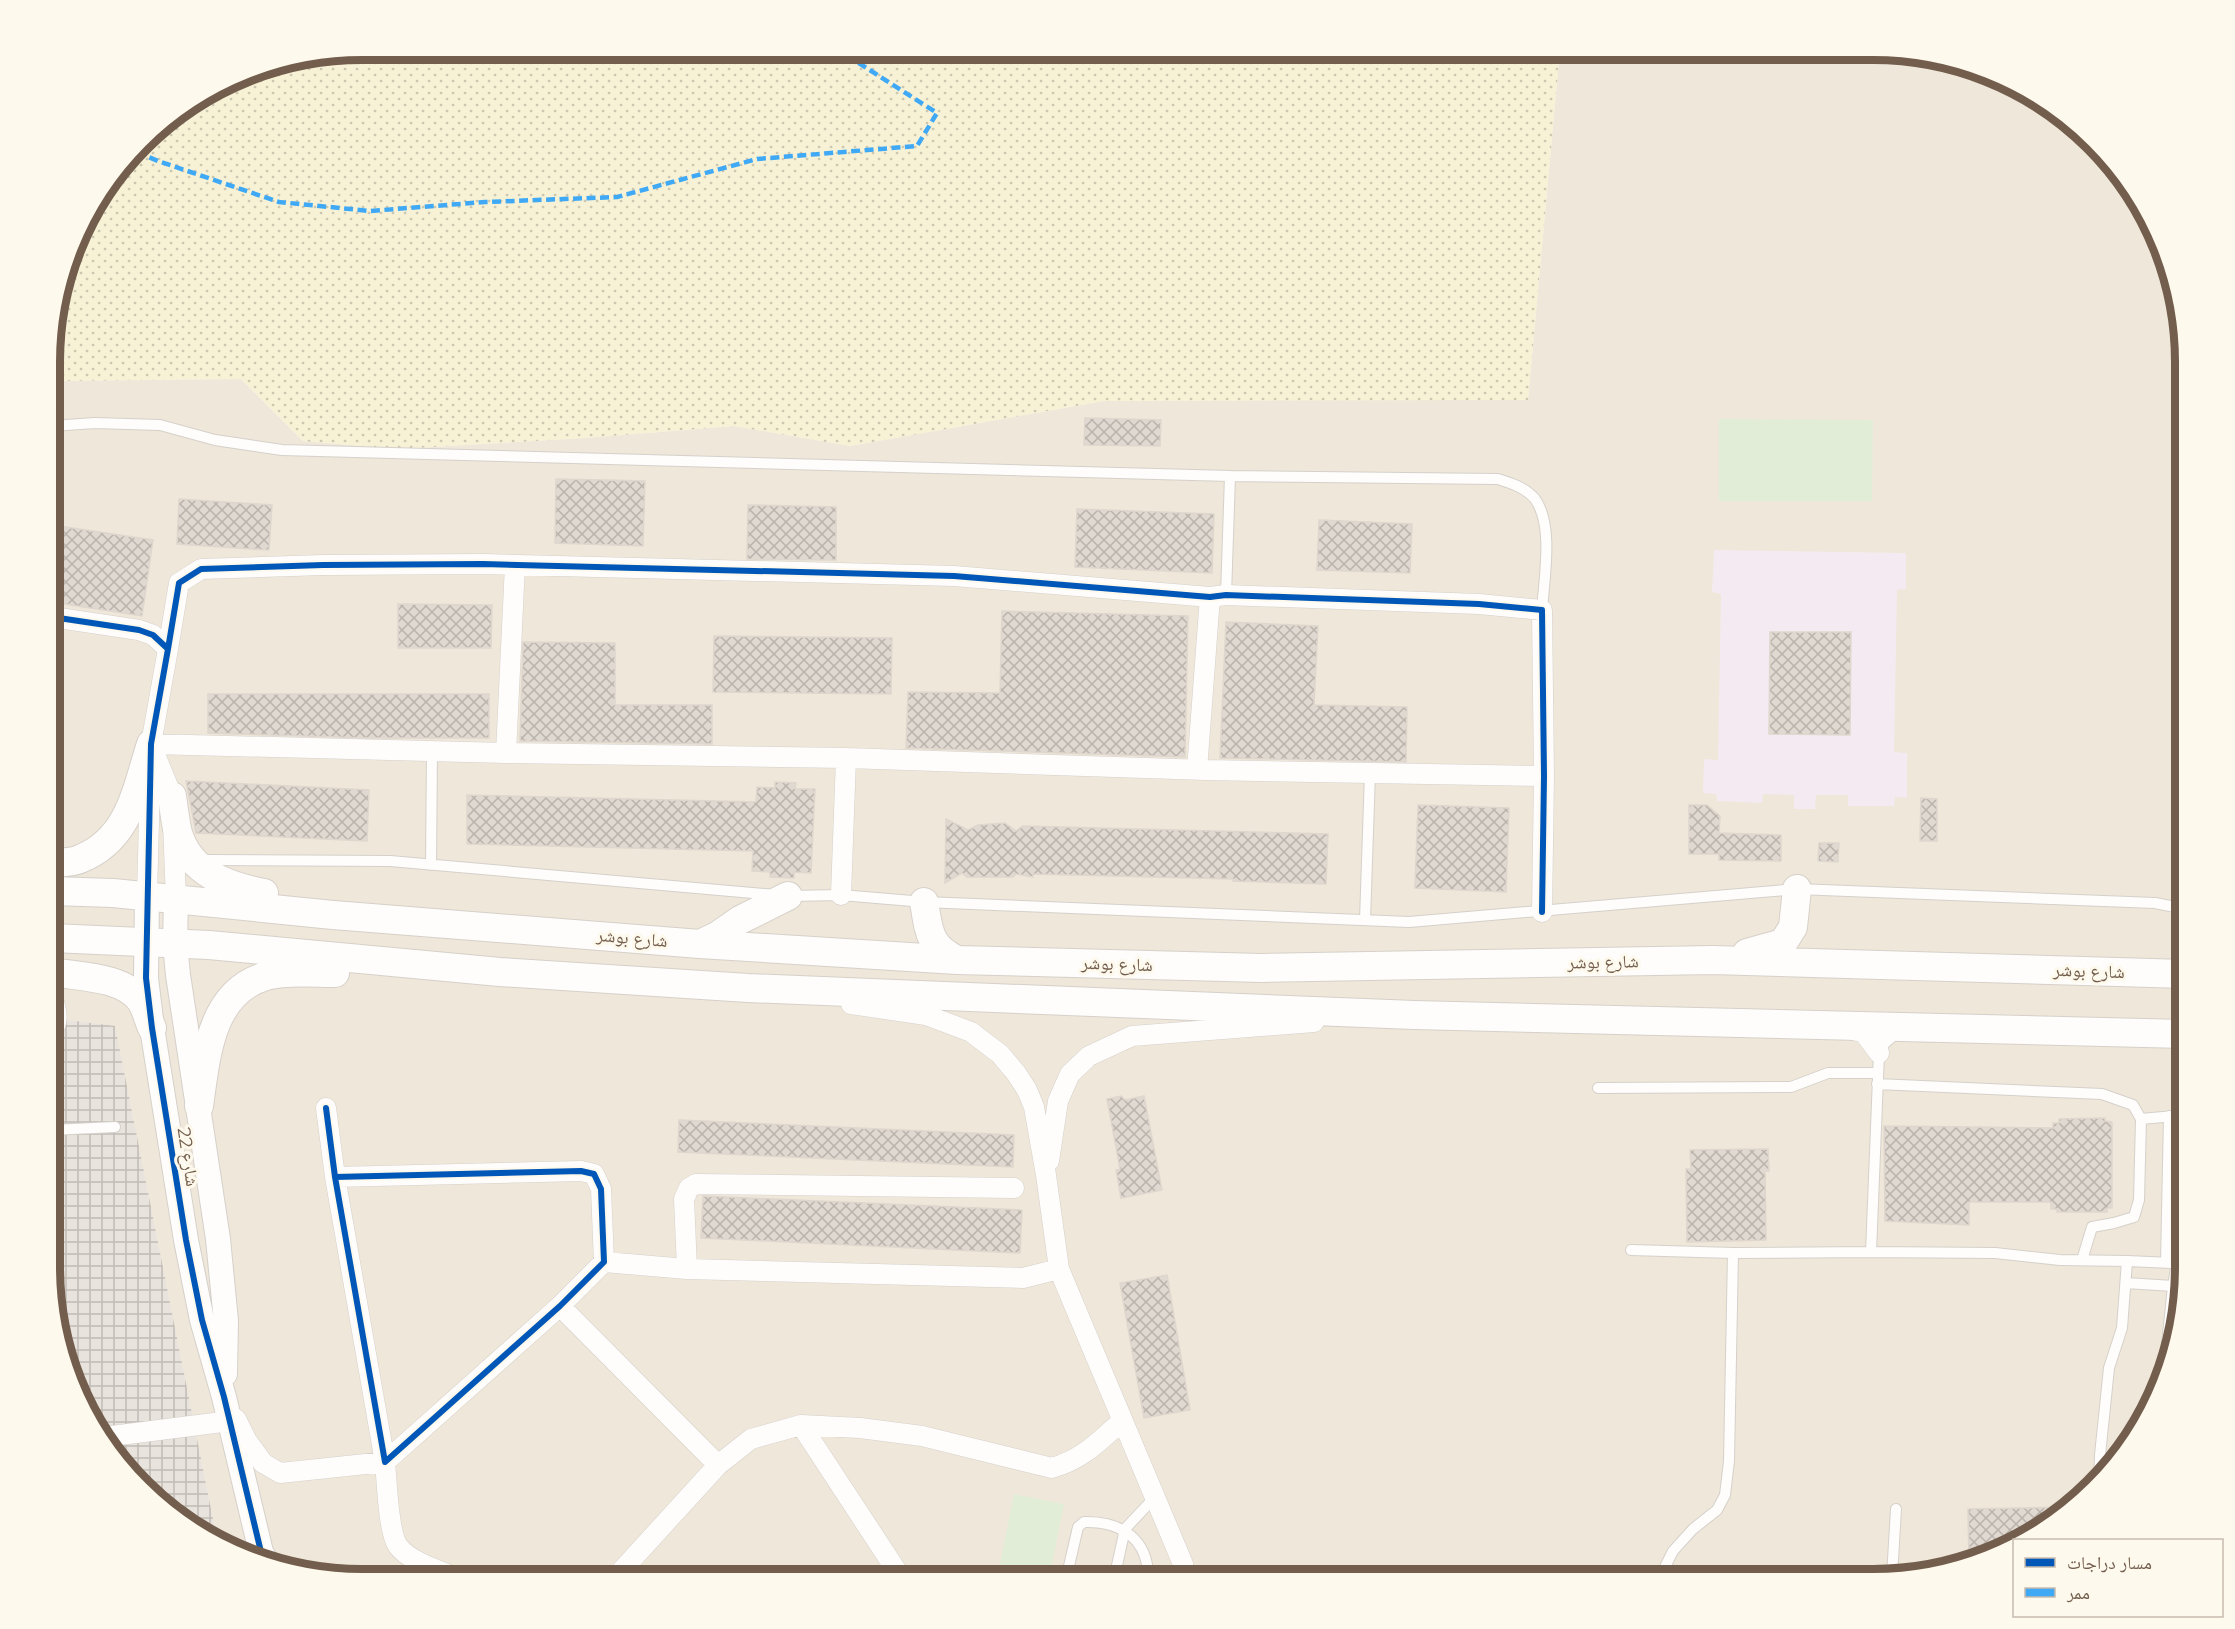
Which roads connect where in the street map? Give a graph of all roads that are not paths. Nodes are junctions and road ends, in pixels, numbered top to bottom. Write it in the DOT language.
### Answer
graph roads {
  1 [pos="60,425"];
  2 [pos="1230,476"];
  3 [pos="515,565"];
  4 [pos="1218,596"];
  5 [pos="1542,610"];
  6 [pos="60,618"];
  7 [pos="168,649"];
  8 [pos="151,744"];
  9 [pos="432,751"];
  10 [pos="506,753"];
  11 [pos="846,758"];
  12 [pos="1197,770"];
  13 [pos="1370,773"];
  14 [pos="1544,776"];
  15 [pos="172,796"];
  16 [pos="192,860"];
  17 [pos="60,862"];
  18 [pos="431,865"];
  19 [pos="1797,890"];
  20 [pos="60,891"];
  21 [pos="147,896"];
  22 [pos="788,896"];
  23 [pos="842,896"];
  24 [pos="176,900"];
  25 [pos="924,902"];
  26 [pos="2175,907"];
  27 [pos="1542,912"];
  28 [pos="333,915"];
  29 [pos="1365,920"];
  30 [pos="60,939"];
  31 [pos="146,941"];
  32 [pos="175,944"];
  33 [pos="700,944"];
  34 [pos="957,960"];
  35 [pos="1713,960"];
  36 [pos="500,972"];
  37 [pos="60,973"];
  38 [pos="2175,974"];
  39 [pos="748,988"];
  40 [pos="1414,1015"];
  41 [pos="1839,1025"];
  42 [pos="1909,1027"];
  43 [pos="152,1028"];
  44 [pos="2175,1034"];
  45 [pos="1878,1063"];
  46 [pos="1877,1084"];
  47 [pos="1598,1088"];
  48 [pos="199,1106"];
  49 [pos="326,1108"];
  50 [pos="2169,1116"];
  51 [pos="2175,1116"];
  52 [pos="2141,1119"];
  53 [pos="115,1127"];
  54 [pos="60,1130"];
  55 [pos="1046,1175"];
  56 [pos="335,1177"];
  57 [pos="1014,1188"];
  58 [pos="1632,1250"];
  59 [pos="1871,1251"];
  60 [pos="1733,1253"];
  61 [pos="2175,1258"];
  62 [pos="2082,1260"];
  63 [pos="2127,1261"];
  64 [pos="604,1262"];
  65 [pos="2171,1263"];
  66 [pos="687,1269"];
  67 [pos="1059,1269"];
  68 [pos="2126,1283"];
  69 [pos="2173,1286"];
  70 [pos="560,1306"];
  71 [pos="224,1397"];
  72 [pos="230,1421"];
  73 [pos="1122,1421"];
  74 [pos="801,1425"];
  75 [pos="112,1436"];
  76 [pos="385,1462"];
  77 [pos="718,1465"];
  78 [pos="2100,1467"];
  79 [pos="1155,1497"];
  80 [pos="1896,1509"];
  81 [pos="1125,1529"];
  82 [pos="261,1551"];
  83 [pos="1893,1568"];
  84 [pos="438,1569"];
  85 [pos="623,1569"];
  86 [pos="895,1569"];
  87 [pos="1068,1569"];
  88 [pos="1116,1569"];
  89 [pos="1148,1569"];
  90 [pos="1185,1569"];
  91 [pos="1664,1569"];
  1 -- 2 [label="lane"];
  2 -- 4 [label="lane"];
  2 -- 5 [label="lane"];
  3 -- 4 [label="street"];
  3 -- 7 [label="street"];
  3 -- 10 [label="street"];
  4 -- 5 [label="street"];
  4 -- 12 [label="street"];
  5 -- 14 [label="street"];
  6 -- 7 [label="street"];
  7 -- 8 [label="street"];
  8 -- 9 [label="street"];
  8 -- 15 [label="street, شارع 22"];
  8 -- 17 [label="main road"];
  8 -- 21 [label="street, شارع 22"];
  9 -- 10 [label="street"];
  9 -- 18 [label="lane"];
  10 -- 11 [label="street"];
  11 -- 12 [label="street"];
  11 -- 23 [label="street"];
  12 -- 13 [label="street"];
  13 -- 14 [label="street"];
  13 -- 29 [label="lane"];
  14 -- 27 [label="street"];
  15 -- 16 [label="main road"];
  15 -- 24 [label="street, شارع 22"];
  16 -- 18 [label="lane"];
  16 -- 28 [label="main road"];
  18 -- 22 [label="lane"];
  19 -- 26 [label="lane"];
  19 -- 27 [label="lane"];
  19 -- 35 [label="main road"];
  20 -- 21 [label="main road, شارع بوشر"];
  21 -- 24 [label="main road, شارع بوشر"];
  21 -- 31 [label="street, شارع 22"];
  22 -- 23 [label="lane"];
  22 -- 33 [label="main road"];
  23 -- 25 [label="lane"];
  24 -- 28 [label="main road, شارع بوشر"];
  24 -- 32 [label="street, شارع 22"];
  25 -- 29 [label="lane"];
  25 -- 34 [label="main road"];
  27 -- 29 [label="lane"];
  28 -- 33 [label="main road, شارع بوشر"];
  30 -- 31 [label="main road"];
  31 -- 32 [label="main road"];
  31 -- 43 [label="street, شارع 22"];
  32 -- 36 [label="main road"];
  32 -- 48 [label="street, شارع 22"];
  33 -- 34 [label="main road, شارع بوشر"];
  34 -- 35 [label="main road, شارع بوشر"];
  35 -- 38 [label="main road, شارع بوشر"];
  36 -- 39 [label="main road"];
  36 -- 48 [label="main road"];
  37 -- 43 [label="main road"];
  39 -- 40 [label="main road"];
  39 -- 55 [label="street"];
  40 -- 41 [label="main road"];
  40 -- 55 [label="street"];
  41 -- 42 [label="main road"];
  41 -- 45 [label="street"];
  42 -- 44 [label="main road"];
  42 -- 45 [label="lane"];
  43 -- 71 [label="street, شارع 22"];
  45 -- 46 [label="lane"];
  45 -- 47 [label="lane"];
  46 -- 52 [label="lane"];
  46 -- 59 [label="lane"];
  48 -- 71 [label="street, شارع 22"];
  49 -- 56 [label="street"];
  50 -- 51 [label="lane"];
  50 -- 52 [label="lane"];
  50 -- 65 [label="lane"];
  52 -- 62 [label="lane"];
  53 -- 54 [label="lane"];
  55 -- 67 [label="street"];
  56 -- 64 [label="street"];
  56 -- 76 [label="street"];
  57 -- 66 [label="street"];
  58 -- 60 [label="lane"];
  59 -- 60 [label="lane"];
  59 -- 62 [label="lane"];
  60 -- 91 [label="lane"];
  61 -- 65 [label="lane"];
  62 -- 63 [label="lane"];
  63 -- 65 [label="lane"];
  63 -- 68 [label="lane"];
  64 -- 66 [label="street"];
  64 -- 70 [label="street"];
  65 -- 69 [label="lane"];
  66 -- 67 [label="street"];
  67 -- 73 [label="street"];
  68 -- 69 [label="lane"];
  68 -- 78 [label="lane"];
  70 -- 76 [label="street"];
  70 -- 77 [label="street"];
  71 -- 72 [label="street, شارع 22"];
  71 -- 76 [label="street"];
  72 -- 75 [label="street"];
  72 -- 82 [label="street, شارع 22"];
  73 -- 74 [label="street"];
  73 -- 79 [label="street"];
  74 -- 77 [label="street"];
  74 -- 86 [label="street"];
  76 -- 84 [label="street"];
  77 -- 85 [label="street"];
  79 -- 81 [label="lane"];
  79 -- 90 [label="street"];
  80 -- 83 [label="lane"];
  81 -- 87 [label="lane"];
  81 -- 88 [label="lane"];
  81 -- 89 [label="lane"];
}
